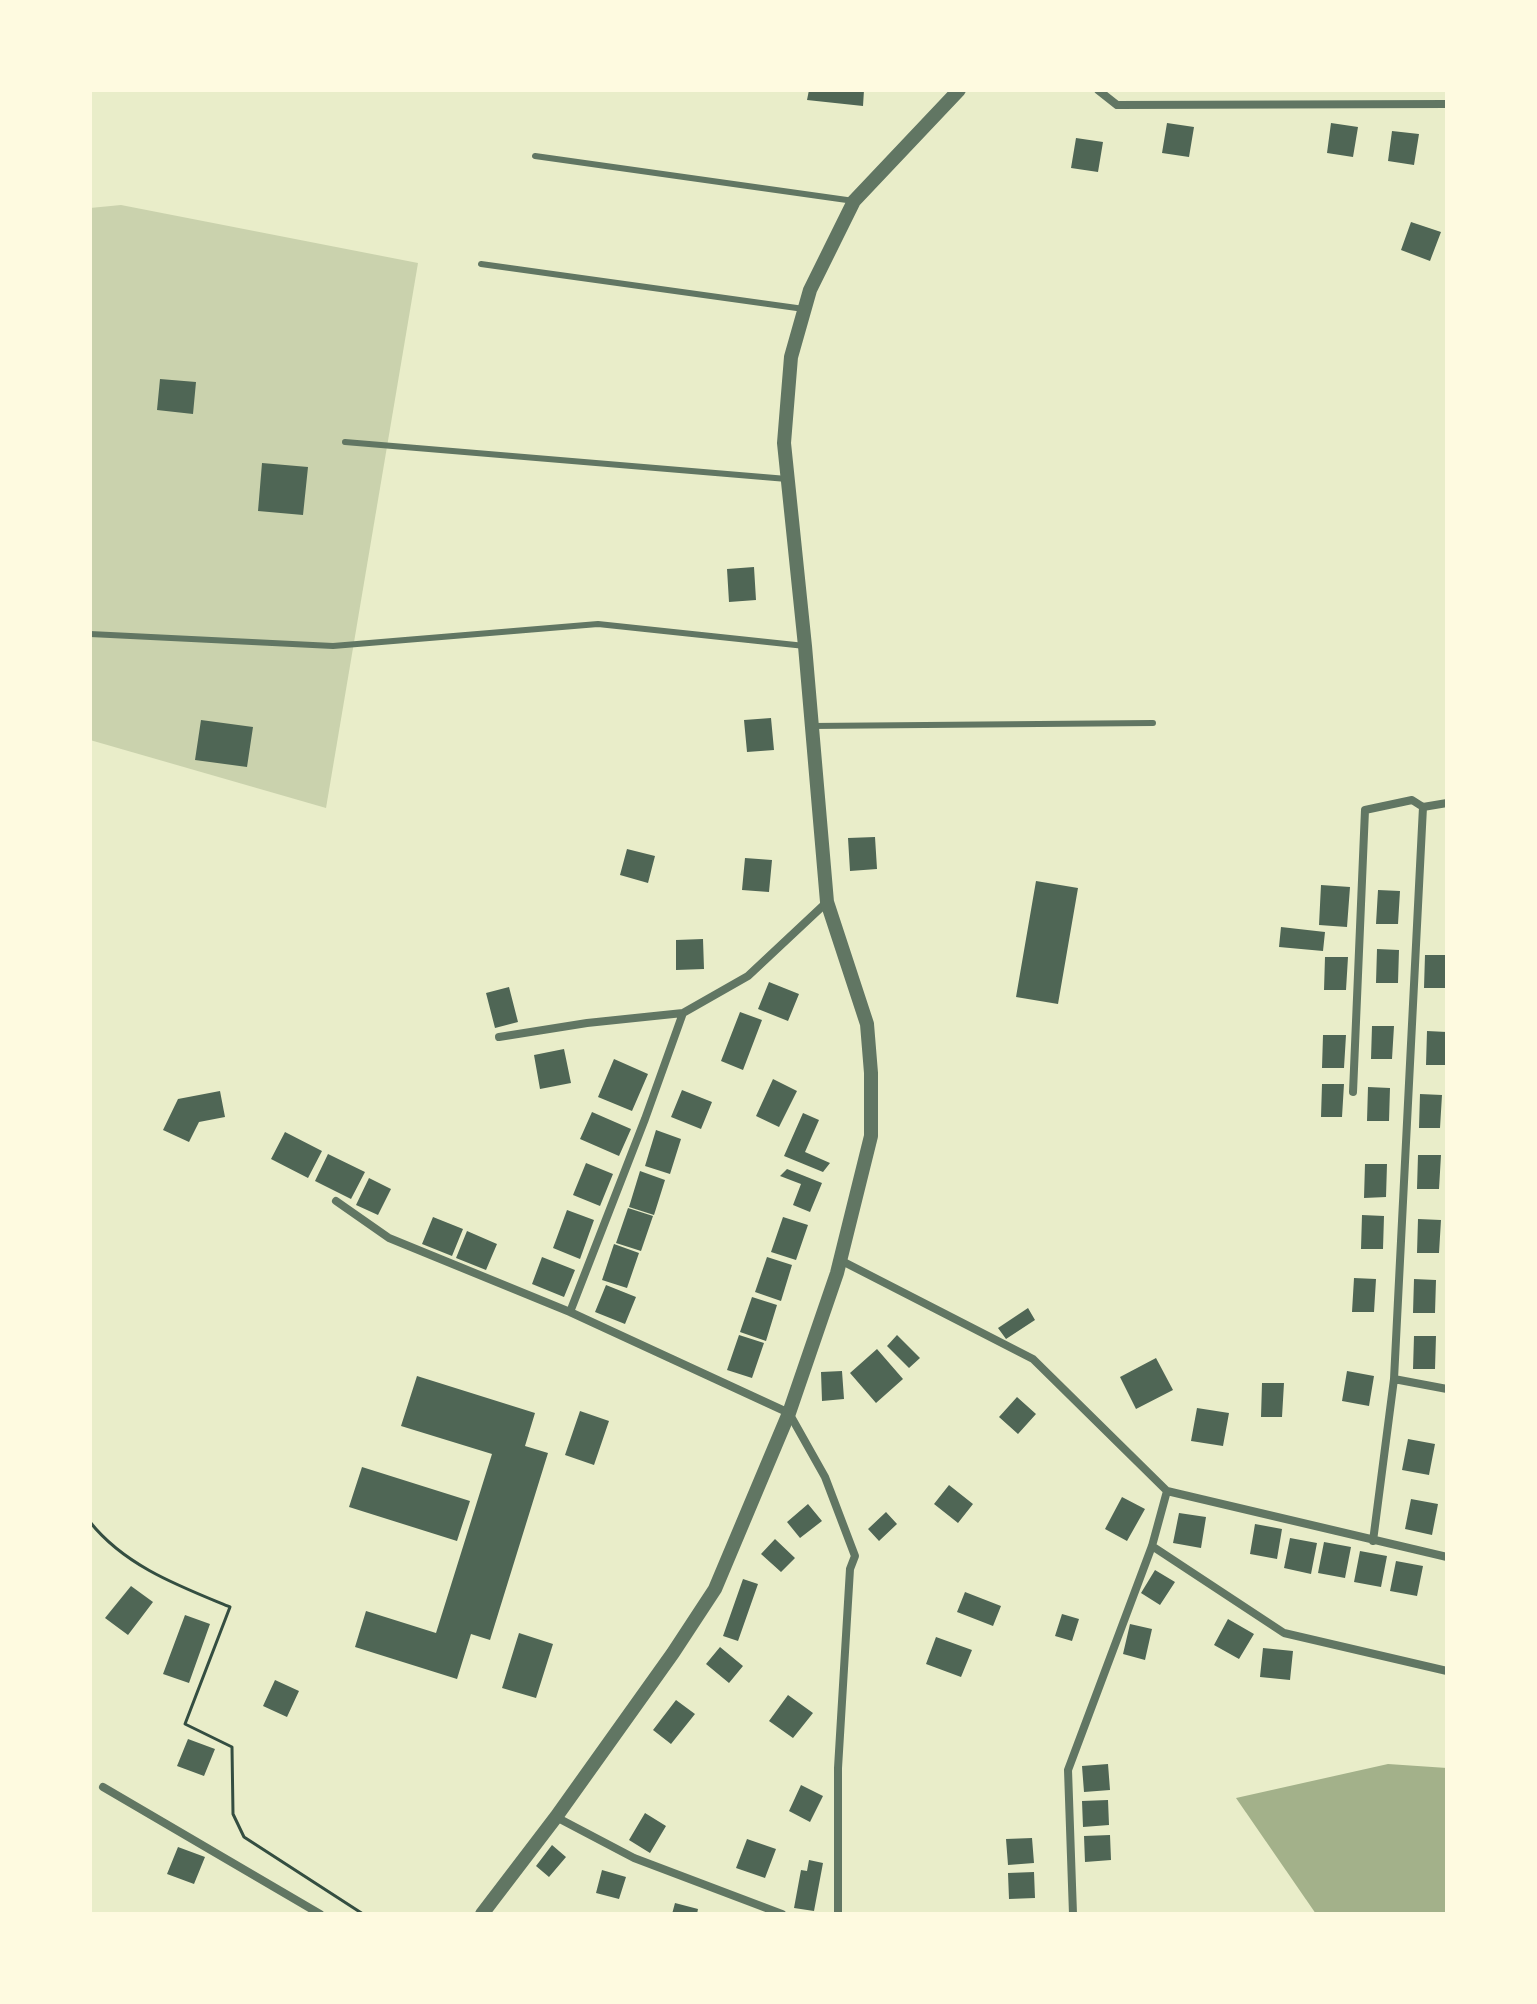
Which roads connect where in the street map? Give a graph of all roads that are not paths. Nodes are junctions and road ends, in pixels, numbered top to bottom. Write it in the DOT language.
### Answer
graph roads {
  1 [pos="959,90"];
  2 [pos="1098,90"];
  3 [pos="1447,104"];
  4 [pos="535,156"];
  5 [pos="854,201"];
  6 [pos="481,264"];
  7 [pos="804,309"];
  8 [pos="345,442"];
  9 [pos="787,479"];
  10 [pos="90,634"];
  11 [pos="805,646"];
  12 [pos="1153,723"];
  13 [pos="811,726"];
  14 [pos="1447,803"];
  15 [pos="1423,807"];
  16 [pos="827,902"];
  17 [pos="683,1013"];
  18 [pos="499,1037"];
  19 [pos="1353,1092"];
  20 [pos="336,1201"];
  21 [pos="840,1260"];
  22 [pos="570,1312"];
  23 [pos="1394,1379"];
  24 [pos="1447,1389"];
  25 [pos="789,1413"];
  26 [pos="1167,1491"];
  27 [pos="1373,1541"];
  28 [pos="1152,1546"];
  29 [pos="1447,1557"];
  30 [pos="1447,1671"];
  31 [pos="103,1787"];
  32 [pos="556,1817"];
  33 [pos="320,1914"];
  34 [pos="482,1914"];
  35 [pos="782,1914"];
  36 [pos="838,1914"];
  37 [pos="1073,1914"];
  1 -- 5 [label="street"];
  2 -- 3 [label="street"];
  4 -- 5 [label="lane"];
  5 -- 7 [label="street"];
  6 -- 7 [label="lane"];
  7 -- 9 [label="street"];
  8 -- 9 [label="lane"];
  9 -- 11 [label="street"];
  10 -- 11 [label="lane"];
  11 -- 13 [label="street"];
  12 -- 13 [label="lane"];
  13 -- 16 [label="street"];
  14 -- 15 [label="street"];
  15 -- 19 [label="street"];
  15 -- 23 [label="street"];
  16 -- 17 [label="street"];
  16 -- 21 [label="street"];
  17 -- 18 [label="street"];
  17 -- 22 [label="street"];
  20 -- 22 [label="street"];
  21 -- 25 [label="street"];
  21 -- 26 [label="street"];
  22 -- 25 [label="street"];
  23 -- 24 [label="street"];
  23 -- 27 [label="street"];
  25 -- 32 [label="street"];
  25 -- 36 [label="street"];
  26 -- 27 [label="street"];
  26 -- 28 [label="street"];
  27 -- 29 [label="street"];
  28 -- 30 [label="street"];
  28 -- 37 [label="street"];
  31 -- 33 [label="street"];
  32 -- 34 [label="street"];
  32 -- 35 [label="street"];
}
